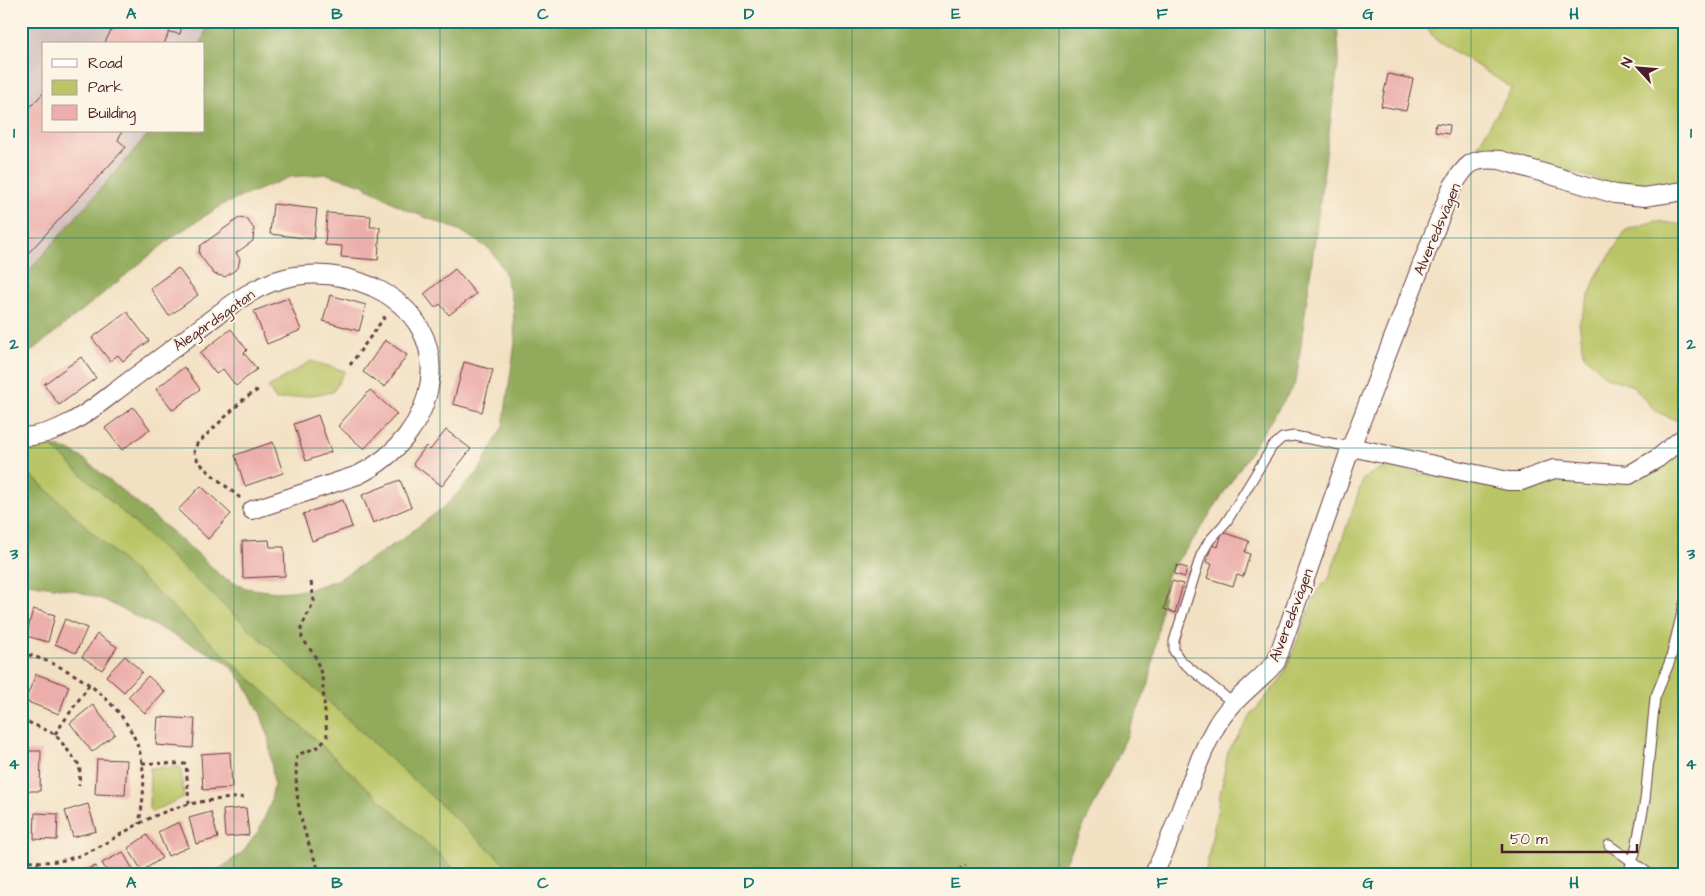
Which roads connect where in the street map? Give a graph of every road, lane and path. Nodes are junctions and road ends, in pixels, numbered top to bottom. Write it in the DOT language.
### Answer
graph roads {
  1 [pos="1684,191"];
  2 [pos="396,301"];
  3 [pos="350,365"];
  4 [pos="261,388"];
  5 [pos="21,437"];
  6 [pos="1684,437"];
  7 [pos="1351,447"];
  8 [pos="252,510"];
  9 [pos="311,582"];
  10 [pos="1684,604"];
  11 [pos="21,653"];
  12 [pos="89,685"];
  13 [pos="1234,703"];
  14 [pos="21,719"];
  15 [pos="55,734"];
  16 [pos="142,763"];
  17 [pos="79,786"];
  18 [pos="246,796"];
  19 [pos="189,804"];
  20 [pos="140,824"];
  21 [pos="1608,845"];
  22 [pos="21,859"];
  23 [pos="1632,860"];
  24 [pos="38,862"];
  25 [pos="966,866"];
  26 [pos="36,875"];
  27 [pos="321,875"];
  28 [pos="952,875"];
  29 [pos="1153,875"];
  30 [pos="1627,875"];
  31 [pos="1651,875"];
  1 -- 7 [label="street, Alveredsvägen"];
  2 -- 3 [label="path"];
  2 -- 5 [label="street, Ålegårdsgatan"];
  2 -- 8 [label="street, Ålegårdsgatan"];
  4 -- 8 [label="path"];
  6 -- 7 [label="street"];
  7 -- 13 [label="street, Alveredsvägen"];
  7 -- 13 [label="lane"];
  9 -- 27 [label="path"];
  10 -- 23 [label="lane"];
  11 -- 12 [label="path"];
  12 -- 15 [label="path"];
  12 -- 16 [label="path"];
  13 -- 29 [label="street, Alveredsvägen"];
  14 -- 15 [label="path"];
  15 -- 17 [label="path"];
  16 -- 19 [label="path"];
  16 -- 20 [label="path"];
  18 -- 19 [label="path"];
  19 -- 20 [label="path"];
  20 -- 24 [label="path"];
  21 -- 23 [label="lane"];
  22 -- 24 [label="path"];
  23 -- 30 [label="lane"];
  23 -- 31 [label="lane"];
  24 -- 26 [label="path"];
  25 -- 28 [label="path"];
}
